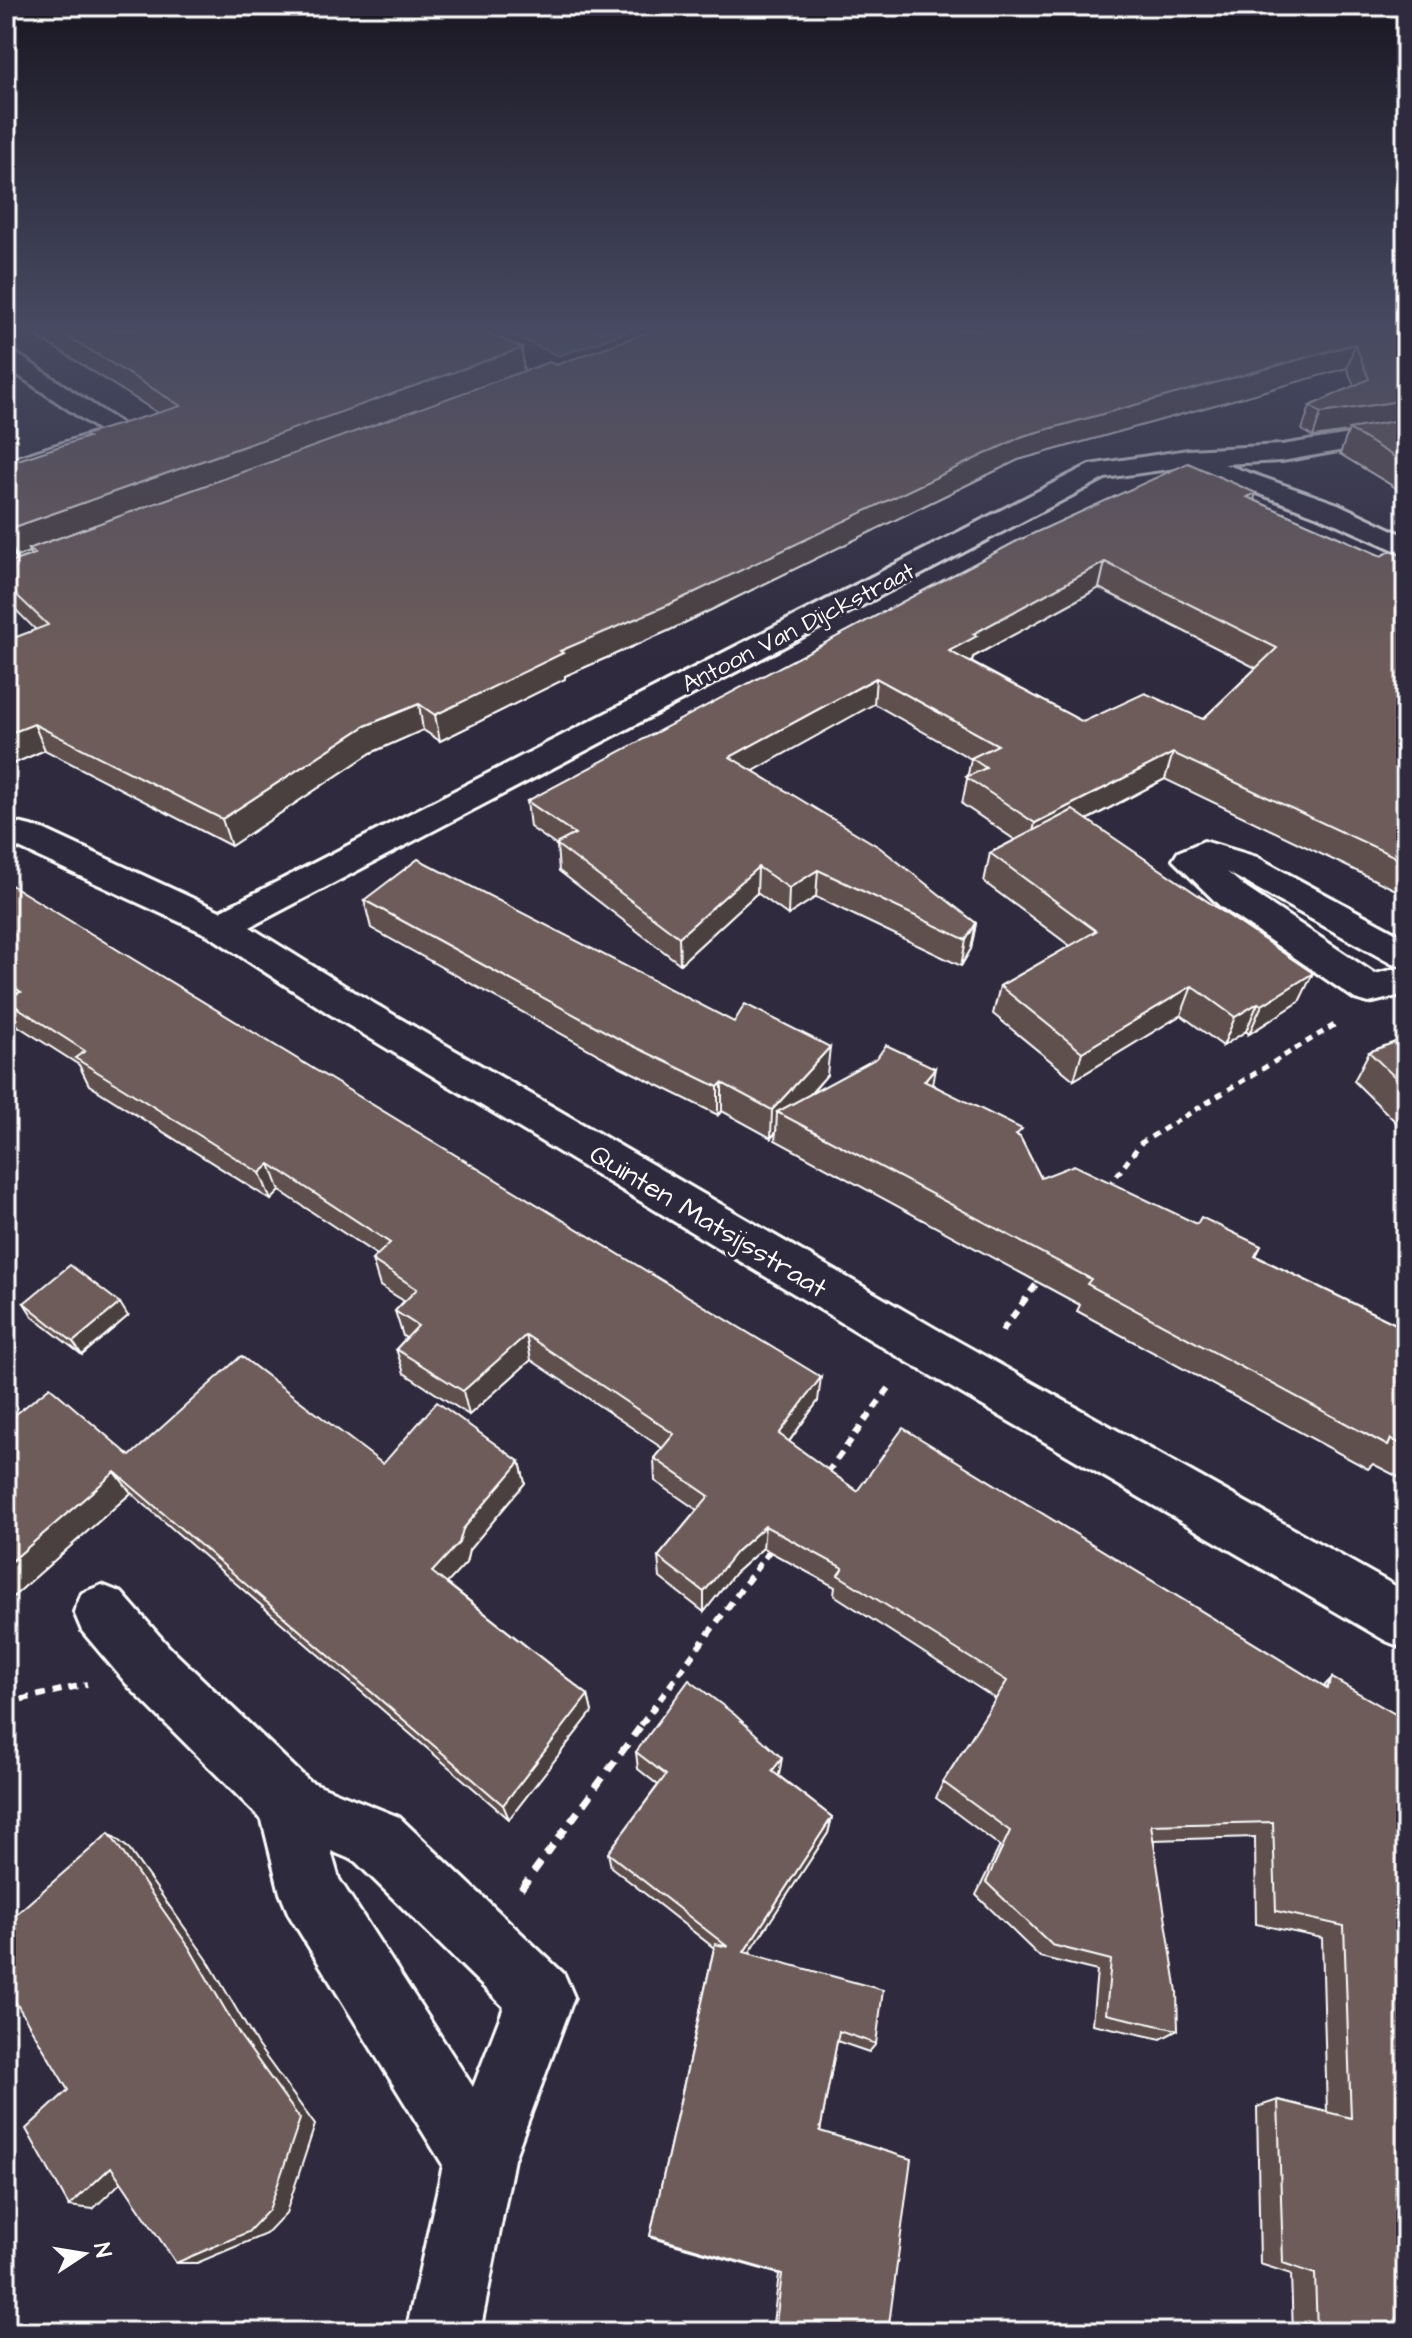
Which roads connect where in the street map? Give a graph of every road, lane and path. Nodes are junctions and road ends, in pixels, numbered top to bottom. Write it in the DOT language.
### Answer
graph roads {
  1 [pos="100,439"];
  2 [pos="1364,439"];
  3 [pos="1282,453"];
  4 [pos="1188,458"];
  5 [pos="6,469"];
  6 [pos="1328,510"];
  7 [pos="1406,547"];
  8 [pos="6,831"];
  9 [pos="221,926"];
  10 [pos="1406,955"];
  11 [pos="1406,980"];
  12 [pos="1369,989"];
  13 [pos="1103,1194"];
  14 [pos="1046,1271"];
  15 [pos="921,1345"];
  16 [pos="970,1373"];
  17 [pos="818,1485"];
  18 [pos="781,1536"];
  19 [pos="102,1612"];
  20 [pos="1406,1622"];
  21 [pos="150,1668"];
  22 [pos="6,1703"];
  23 [pos="288,1803"];
  24 [pos="483,1942"];
  25 [pos="479,2159"];
  26 [pos="443,2332"];
  1 -- 5 [label="street"];
  2 -- 3 [label="street, Antoon Van Dijckstraat"];
  3 -- 4 [label="street, Antoon Van Dijckstraat"];
  3 -- 6 [label="street"];
  4 -- 6 [label="street"];
  4 -- 9 [label="street, Antoon Van Dijckstraat"];
  6 -- 7 [label="street"];
  8 -- 9 [label="street, Quinten Matsijsstraat"];
  9 -- 15 [label="street, Quinten Matsijsstraat"];
  10 -- 12 [label="street"];
  11 -- 12 [label="street"];
  12 -- 13 [label="path"];
  14 -- 16 [label="path"];
  15 -- 16 [label="street, Quinten Matsijsstraat"];
  15 -- 17 [label="path"];
  16 -- 20 [label="street, Quinten Matsijsstraat"];
  18 -- 24 [label="path"];
  19 -- 21 [label="street"];
  21 -- 22 [label="path"];
  21 -- 23 [label="street"];
  23 -- 24 [label="street"];
  23 -- 25 [label="street"];
  24 -- 25 [label="street"];
  25 -- 26 [label="street"];
}
